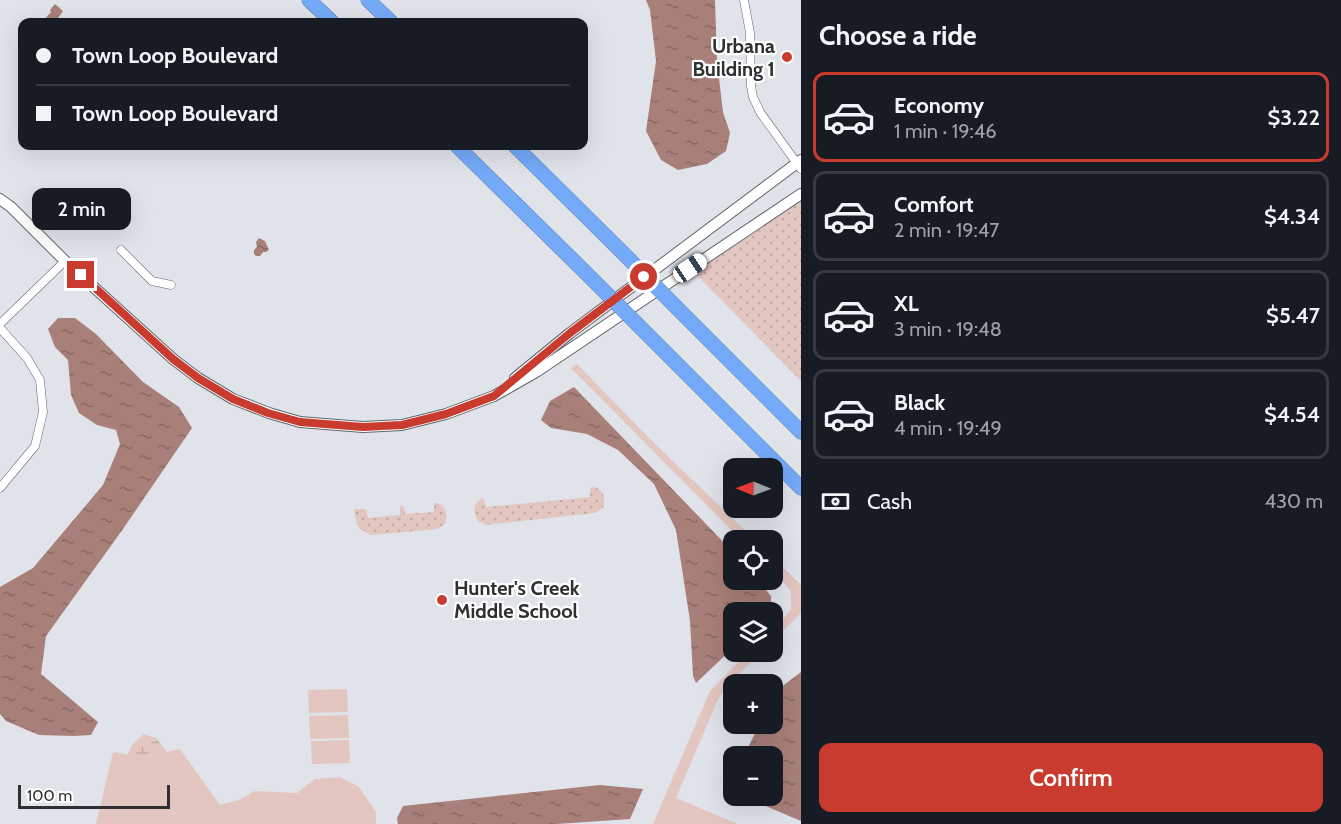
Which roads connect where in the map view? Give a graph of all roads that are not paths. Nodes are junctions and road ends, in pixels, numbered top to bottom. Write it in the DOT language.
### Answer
graph roads {
  1 [pos="309,0"];
  2 [pos="368,0"];
  3 [pos="744,0"];
  4 [pos="328,18"];
  5 [pos="387,18"];
  6 [pos="461,150"];
  7 [pos="519,150"];
  8 [pos="800,164"];
  9 [pos="801,194"];
  10 [pos="0,199"];
  11 [pos="121,250"];
  12 [pos="64,261"];
  13 [pos="171,285"];
  14 [pos="0,326"];
  15 [pos="494,396"];
  16 [pos="801,432"];
  17 [pos="0,488"];
  18 [pos="801,488"];
  1 -- 4 [label="highway"];
  2 -- 5 [label="highway"];
  3 -- 8 [label="street"];
  6 -- 18 [label="highway, bridge"];
  7 -- 16 [label="highway, bridge"];
  8 -- 15 [label="street"];
  9 -- 15 [label="street"];
  10 -- 12 [label="street"];
  11 -- 13 [label="street"];
  12 -- 14 [label="street"];
  12 -- 15 [label="street"];
  14 -- 17 [label="street"];
}
